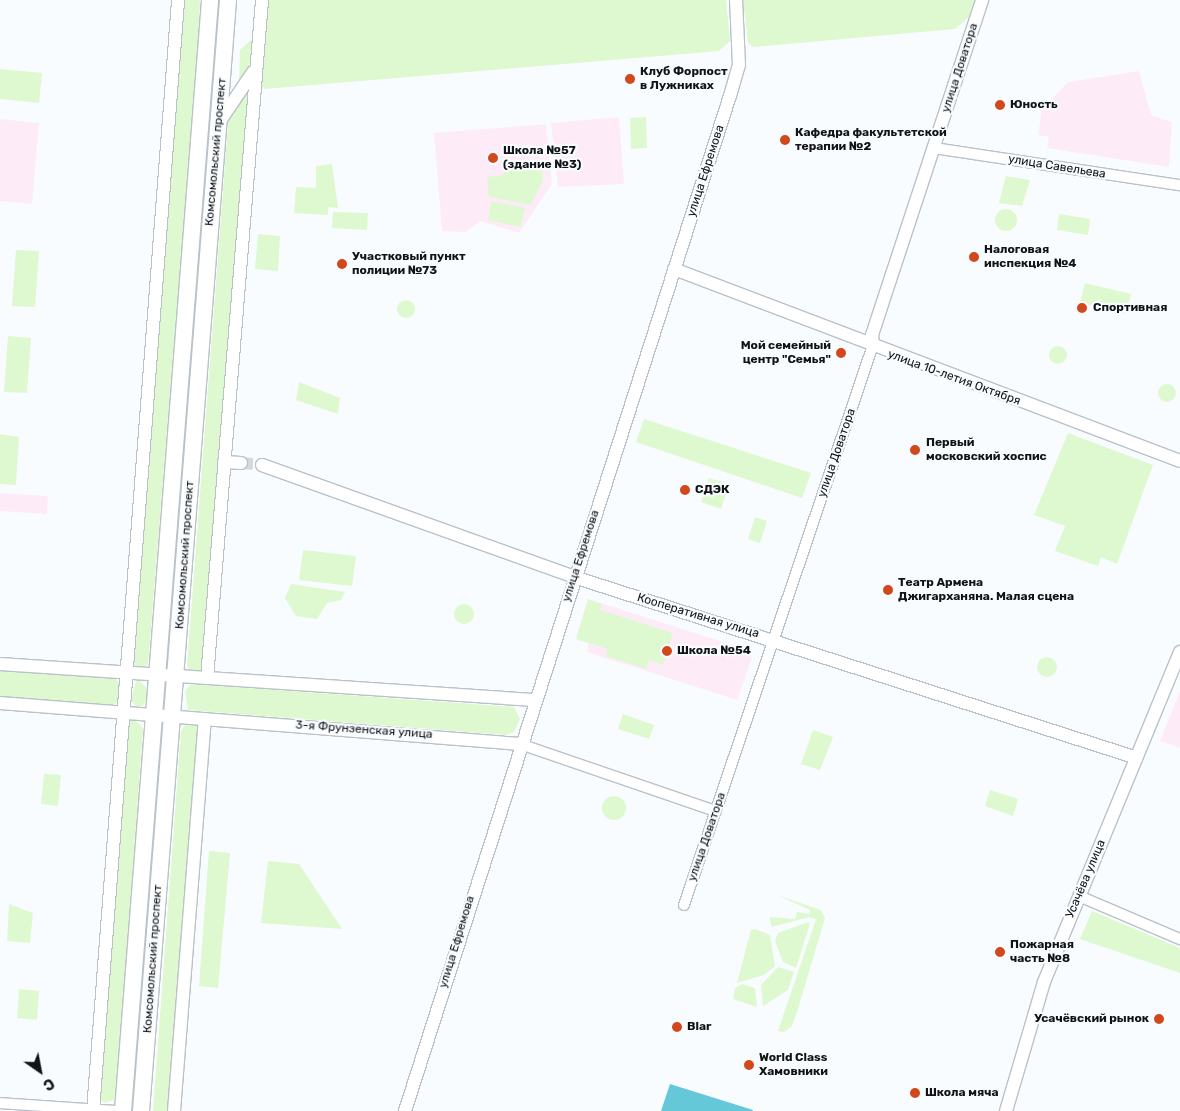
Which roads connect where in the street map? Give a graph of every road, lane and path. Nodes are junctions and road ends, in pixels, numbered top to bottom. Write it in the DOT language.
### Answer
graph roads {
  1 [pos="178,0"];
  2 [pos="210,0"];
  3 [pos="228,0"];
  4 [pos="262,0"];
  5 [pos="736,0"];
  6 [pos="982,0"];
  7 [pos="256,64"];
  8 [pos="218,126"];
  9 [pos="934,148"];
  10 [pos="1180,185"];
  11 [pos="674,270"];
  12 [pos="873,345"];
  13 [pos="1180,461"];
  14 [pos="224,462"];
  15 [pos="240,463"];
  16 [pos="262,465"];
  17 [pos="574,577"];
  18 [pos="774,640"];
  19 [pos="1180,652"];
  20 [pos="0,664"];
  21 [pos="127,673"];
  22 [pos="156,676"];
  23 [pos="175,677"];
  24 [pos="207,678"];
  25 [pos="534,700"];
  26 [pos="0,703"];
  27 [pos="124,712"];
  28 [pos="154,715"];
  29 [pos="172,716"];
  30 [pos="205,718"];
  31 [pos="520,744"];
  32 [pos="1138,758"];
  33 [pos="716,811"];
  34 [pos="1079,896"];
  35 [pos="684,905"];
  36 [pos="1180,939"];
  37 [pos="0,1103"];
  38 [pos="93,1110"];
  39 [pos="118,1111"];
  40 [pos="124,1111"];
  41 [pos="141,1111"];
  42 [pos="174,1111"];
  43 [pos="406,1111"];
  44 [pos="1006,1111"];
  1 -- 21 [label="street"];
  2 -- 22 [label="main road, Комсомольский проспект"];
  3 -- 8 [label="main road, Комсомольский проспект"];
  4 -- 7 [label="street"];
  5 -- 11 [label="street, улица Ефремова"];
  6 -- 9 [label="street, улица Доватора"];
  7 -- 8 [label="street"];
  7 -- 14 [label="street"];
  8 -- 23 [label="main road, Комсомольский проспект"];
  9 -- 10 [label="street, улица Савельева"];
  9 -- 12 [label="street, улица Доватора"];
  11 -- 12 [label="street, улица 10-летия Октября"];
  11 -- 17 [label="street, улица Ефремова"];
  12 -- 13 [label="street, улица 10-летия Октября"];
  12 -- 18 [label="street, улица Доватора"];
  14 -- 15 [label="street"];
  14 -- 24 [label="street"];
  16 -- 17 [label="street, Кооперативная улица"];
  17 -- 18 [label="street, Кооперативная улица"];
  17 -- 25 [label="street, улица Ефремова"];
  18 -- 32 [label="street, Кооперативная улица"];
  18 -- 33 [label="street, улица Доватора"];
  19 -- 32 [label="street, Усачёва улица"];
  20 -- 21 [label="street"];
  21 -- 22 [label="street"];
  21 -- 27 [label="street"];
  22 -- 23 [label="street"];
  22 -- 28 [label="main road, Комсомольский проспект"];
  23 -- 24 [label="street"];
  23 -- 29 [label="main road, Комсомольский проспект"];
  24 -- 25 [label="street"];
  25 -- 31 [label="street, улица Ефремова"];
  26 -- 27 [label="street, 3-я Фрунзенская улица"];
  27 -- 28 [label="street, 3-я Фрунзенская улица"];
  27 -- 38 [label="street"];
  28 -- 29 [label="street, 3-я Фрунзенская улица"];
  28 -- 40 [label="main road, Комсомольский проспект"];
  29 -- 30 [label="street, 3-я Фрунзенская улица"];
  29 -- 41 [label="main road, Комсомольский проспект"];
  30 -- 31 [label="street, 3-я Фрунзенская улица"];
  30 -- 42 [label="street"];
  31 -- 33 [label="street, 3-я Фрунзенская улица"];
  31 -- 43 [label="street, улица Ефремова"];
  32 -- 34 [label="street, Усачёва улица"];
  33 -- 35 [label="street, улица Доватора"];
  34 -- 36 [label="street"];
  34 -- 44 [label="street, Усачёва улица"];
  37 -- 38 [label="street"];
  38 -- 39 [label="street"];
}
